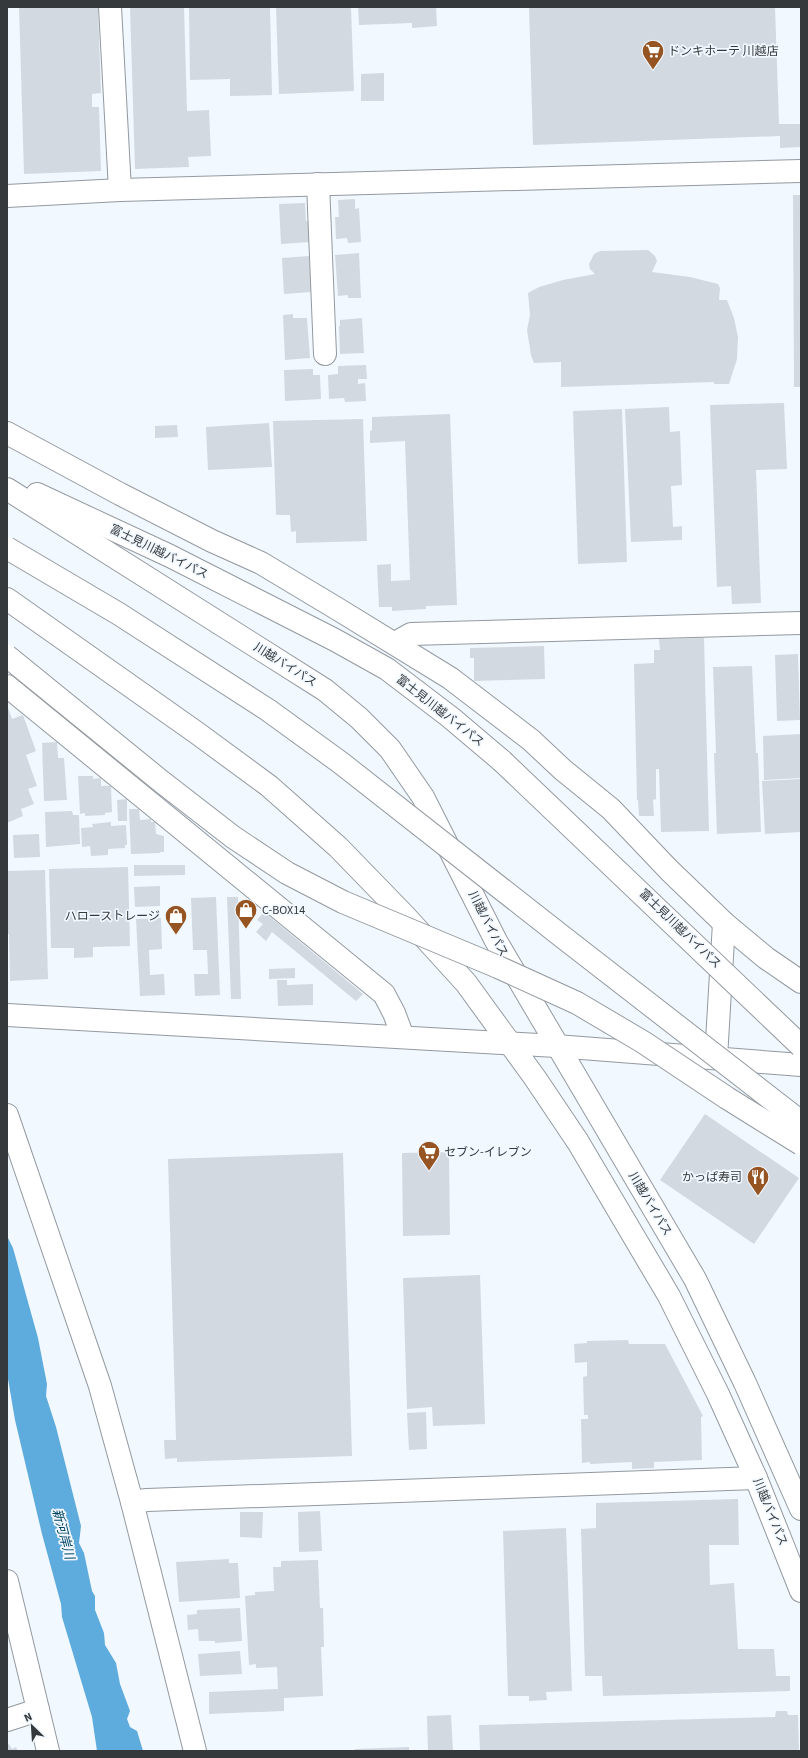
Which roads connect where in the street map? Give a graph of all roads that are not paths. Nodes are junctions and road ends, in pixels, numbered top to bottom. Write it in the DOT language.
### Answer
graph roads {
  1 [pos="110,7"];
  2 [pos="801,171"];
  3 [pos="318,184"];
  4 [pos="120,190"];
  5 [pos="7,196"];
  6 [pos="326,354"];
  7 [pos="7,433"];
  8 [pos="7,480"];
  9 [pos="7,489"];
  10 [pos="7,548"];
  11 [pos="7,599"];
  12 [pos="801,623"];
  13 [pos="396,644"];
  14 [pos="7,656"];
  15 [pos="7,686"];
  16 [pos="724,923"];
  17 [pos="801,982"];
  18 [pos="7,1015"];
  19 [pos="403,1037"];
  20 [pos="510,1043"];
  21 [pos="556,1046"];
  22 [pos="801,1046"];
  23 [pos="716,1058"];
  24 [pos="801,1065"];
  25 [pos="7,1115"];
  26 [pos="801,1122"];
  27 [pos="801,1144"];
  28 [pos="756,1478"];
  29 [pos="132,1502"];
  30 [pos="801,1509"];
  31 [pos="7,1581"];
  32 [pos="801,1591"];
  33 [pos="38,1710"];
  34 [pos="7,1720"];
  35 [pos="48,1751"];
  36 [pos="195,1751"];
  1 -- 4 [label="main road"];
  2 -- 3 [label="main road"];
  3 -- 4 [label="main road"];
  3 -- 6 [label="main road"];
  4 -- 5 [label="main road"];
  7 -- 13 [label="main road"];
  8 -- 22 [label="main road, 富士見川越バイパス, bridge"];
  9 -- 21 [label="main road, 川越バイパス"];
  10 -- 26 [label="main road, bridge"];
  11 -- 20 [label="main road, 川越バイパス"];
  12 -- 13 [label="main road"];
  13 -- 16 [label="main road"];
  14 -- 27 [label="main road, bridge"];
  15 -- 19 [label="main road"];
  16 -- 17 [label="main road"];
  16 -- 23 [label="main road"];
  18 -- 19 [label="main road"];
  19 -- 20 [label="main road"];
  20 -- 21 [label="main road"];
  20 -- 28 [label="main road, 川越バイパス"];
  21 -- 23 [label="main road"];
  21 -- 30 [label="main road, 川越バイパス"];
  23 -- 24 [label="main road"];
  25 -- 29 [label="main road"];
  28 -- 29 [label="main road"];
  28 -- 32 [label="main road, 川越バイパス"];
  29 -- 36 [label="main road"];
  31 -- 33 [label="main road"];
  33 -- 34 [label="main road"];
  33 -- 35 [label="main road"];
}
